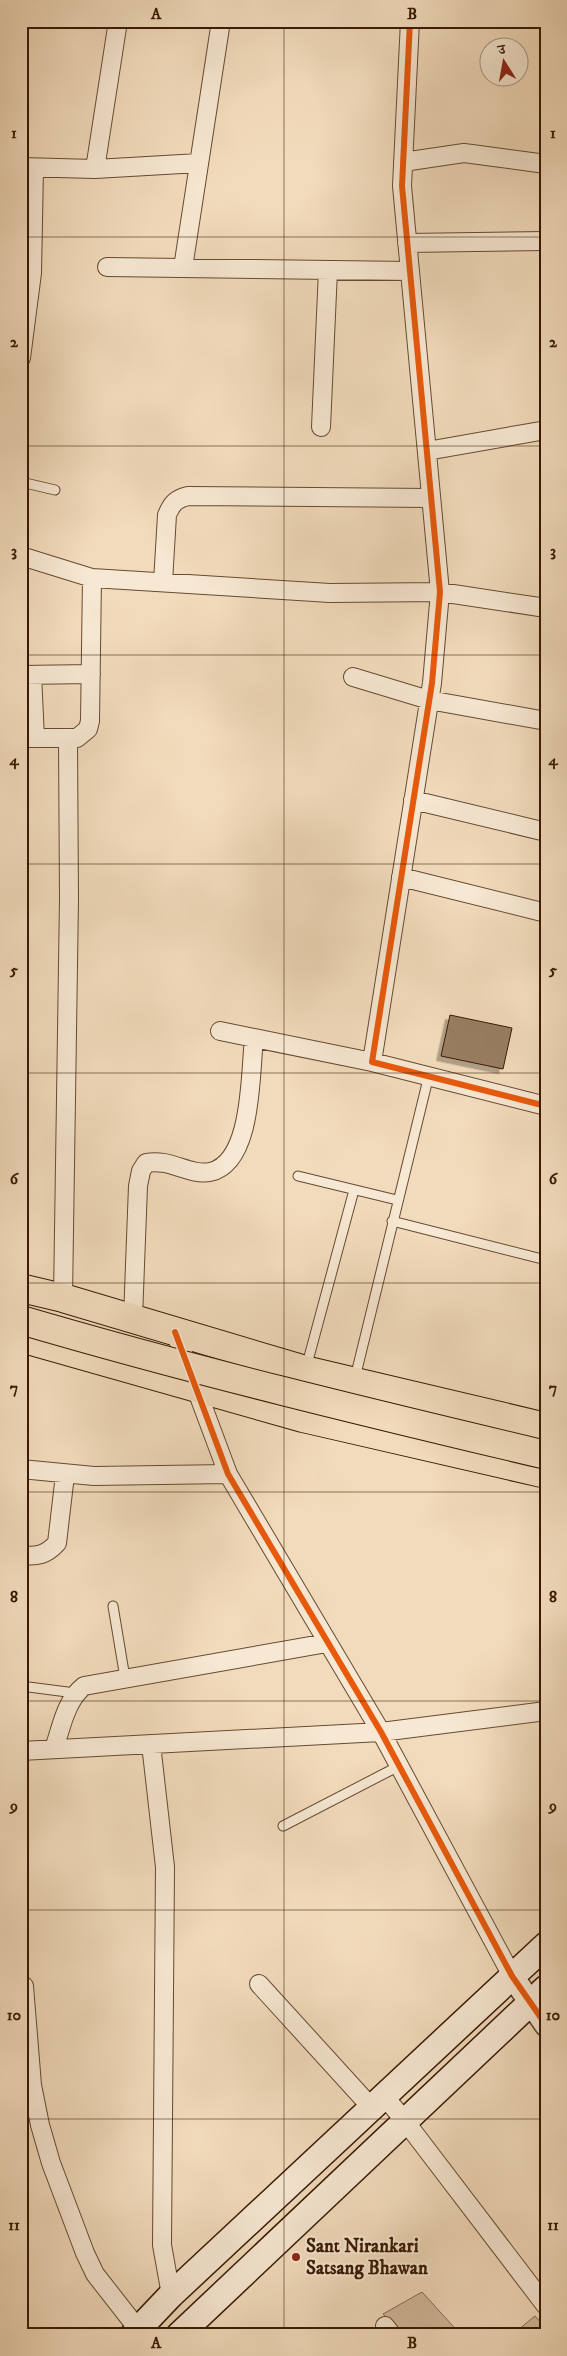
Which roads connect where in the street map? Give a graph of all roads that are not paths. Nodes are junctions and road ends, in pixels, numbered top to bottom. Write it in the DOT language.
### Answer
graph roads {
  1 [pos="118,21"];
  2 [pos="221,21"];
  3 [pos="410,21"];
  4 [pos="403,162"];
  5 [pos="199,163"];
  6 [pos="546,164"];
  7 [pos="27,168"];
  8 [pos="95,169"];
  9 [pos="546,240"];
  10 [pos="407,243"];
  11 [pos="107,267"];
  12 [pos="183,268"];
  13 [pos="328,270"];
  14 [pos="410,271"];
  15 [pos="21,358"];
  16 [pos="321,427"];
  17 [pos="546,430"];
  18 [pos="427,451"];
  19 [pos="21,482"];
  20 [pos="55,490"];
  21 [pos="431,498"];
  22 [pos="21,556"];
  23 [pos="92,578"];
  24 [pos="163,582"];
  25 [pos="440,592"];
  26 [pos="546,608"];
  27 [pos="91,674"];
  28 [pos="26,675"];
  29 [pos="353,677"];
  30 [pos="429,700"];
  31 [pos="546,721"];
  32 [pos="28,738"];
  33 [pos="68,739"];
  34 [pos="413,800"];
  35 [pos="546,832"];
  36 [pos="401,877"];
  37 [pos="546,913"];
  38 [pos="220,1031"];
  39 [pos="254,1038"];
  40 [pos="372,1062"];
  41 [pos="429,1075"];
  42 [pos="546,1106"];
  43 [pos="298,1176"];
  44 [pos="354,1190"];
  45 [pos="397,1200"];
  46 [pos="392,1221"];
  47 [pos="546,1260"];
  48 [pos="21,1288"];
  49 [pos="63,1298"];
  50 [pos="133,1318"];
  51 [pos="21,1320"];
  52 [pos="175,1332"];
  53 [pos="21,1338"];
  54 [pos="305,1370"];
  55 [pos="354,1380"];
  56 [pos="195,1386"];
  57 [pos="464,1407"];
  58 [pos="546,1426"];
  59 [pos="457,1453"];
  60 [pos="546,1455"];
  61 [pos="21,1469"];
  62 [pos="228,1474"];
  63 [pos="546,1474"];
  64 [pos="64,1475"];
  65 [pos="21,1555"];
  66 [pos="113,1606"];
  67 [pos="327,1643"];
  68 [pos="125,1678"];
  69 [pos="21,1686"];
  70 [pos="75,1693"];
  71 [pos="546,1711"];
  72 [pos="381,1732"];
  73 [pos="151,1744"];
  74 [pos="54,1749"];
  75 [pos="21,1751"];
  76 [pos="399,1766"];
  77 [pos="283,1826"];
  78 [pos="546,1945"];
  79 [pos="512,1976"];
  80 [pos="259,1984"];
  81 [pos="24,1986"];
  82 [pos="538,1995"];
  83 [pos="546,2025"];
  84 [pos="378,2102"];
  85 [pos="406,2121"];
  86 [pos="171,2295"];
  87 [pos="546,2306"];
  88 [pos="136,2332"];
  89 [pos="179,2335"];
  1 -- 8 [label="street"];
  2 -- 5 [label="street"];
  3 -- 4 [label="street"];
  4 -- 6 [label="street"];
  4 -- 10 [label="street"];
  5 -- 8 [label="street"];
  5 -- 12 [label="street"];
  7 -- 8 [label="street"];
  7 -- 15 [label="street"];
  9 -- 10 [label="street"];
  10 -- 14 [label="street"];
  11 -- 12 [label="street"];
  12 -- 13 [label="street"];
  13 -- 14 [label="street"];
  13 -- 16 [label="street"];
  14 -- 18 [label="street"];
  17 -- 18 [label="street"];
  18 -- 21 [label="street"];
  19 -- 20 [label="lane"];
  21 -- 24 [label="street"];
  21 -- 25 [label="street"];
  22 -- 23 [label="street"];
  23 -- 24 [label="street"];
  23 -- 27 [label="street"];
  24 -- 25 [label="street"];
  25 -- 26 [label="street"];
  25 -- 30 [label="street"];
  27 -- 28 [label="street"];
  27 -- 33 [label="street"];
  28 -- 32 [label="street"];
  29 -- 30 [label="street"];
  30 -- 31 [label="street"];
  30 -- 34 [label="street"];
  32 -- 33 [label="street"];
  33 -- 49 [label="street"];
  34 -- 35 [label="street"];
  34 -- 36 [label="street"];
  36 -- 37 [label="street"];
  36 -- 40 [label="street"];
  38 -- 39 [label="street"];
  39 -- 40 [label="street"];
  39 -- 50 [label="street"];
  40 -- 41 [label="street"];
  41 -- 42 [label="street"];
  41 -- 45 [label="lane"];
  43 -- 44 [label="lane"];
  44 -- 45 [label="lane"];
  44 -- 54 [label="lane"];
  45 -- 46 [label="lane"];
  46 -- 47 [label="lane"];
  46 -- 55 [label="lane"];
  48 -- 49 [label="main road"];
  49 -- 50 [label="main road"];
  50 -- 52 [label="main road"];
  51 -- 60 [label="main road, bridge"];
  52 -- 54 [label="main road"];
  52 -- 56 [label="street"];
  53 -- 56 [label="main road"];
  54 -- 55 [label="main road"];
  55 -- 57 [label="main road"];
  56 -- 59 [label="main road"];
  56 -- 62 [label="street"];
  57 -- 58 [label="main road"];
  57 -- 59 [label="main road"];
  59 -- 63 [label="main road"];
  61 -- 64 [label="street"];
  62 -- 64 [label="street"];
  62 -- 67 [label="street"];
  64 -- 65 [label="street"];
  66 -- 68 [label="lane"];
  67 -- 68 [label="street"];
  67 -- 72 [label="street"];
  68 -- 70 [label="street"];
  69 -- 70 [label="lane"];
  70 -- 74 [label="street"];
  71 -- 72 [label="street"];
  72 -- 73 [label="street"];
  72 -- 76 [label="street"];
  73 -- 74 [label="street"];
  73 -- 86 [label="street"];
  74 -- 75 [label="street"];
  76 -- 77 [label="lane"];
  76 -- 79 [label="street"];
  78 -- 79 [label="main road"];
  79 -- 82 [label="street"];
  79 -- 84 [label="main road"];
  80 -- 84 [label="street"];
  81 -- 88 [label="street"];
  82 -- 83 [label="street"];
  82 -- 85 [label="main road"];
  84 -- 85 [label="street"];
  84 -- 86 [label="main road"];
  85 -- 87 [label="street"];
  85 -- 89 [label="main road"];
  86 -- 88 [label="main road"];
}
